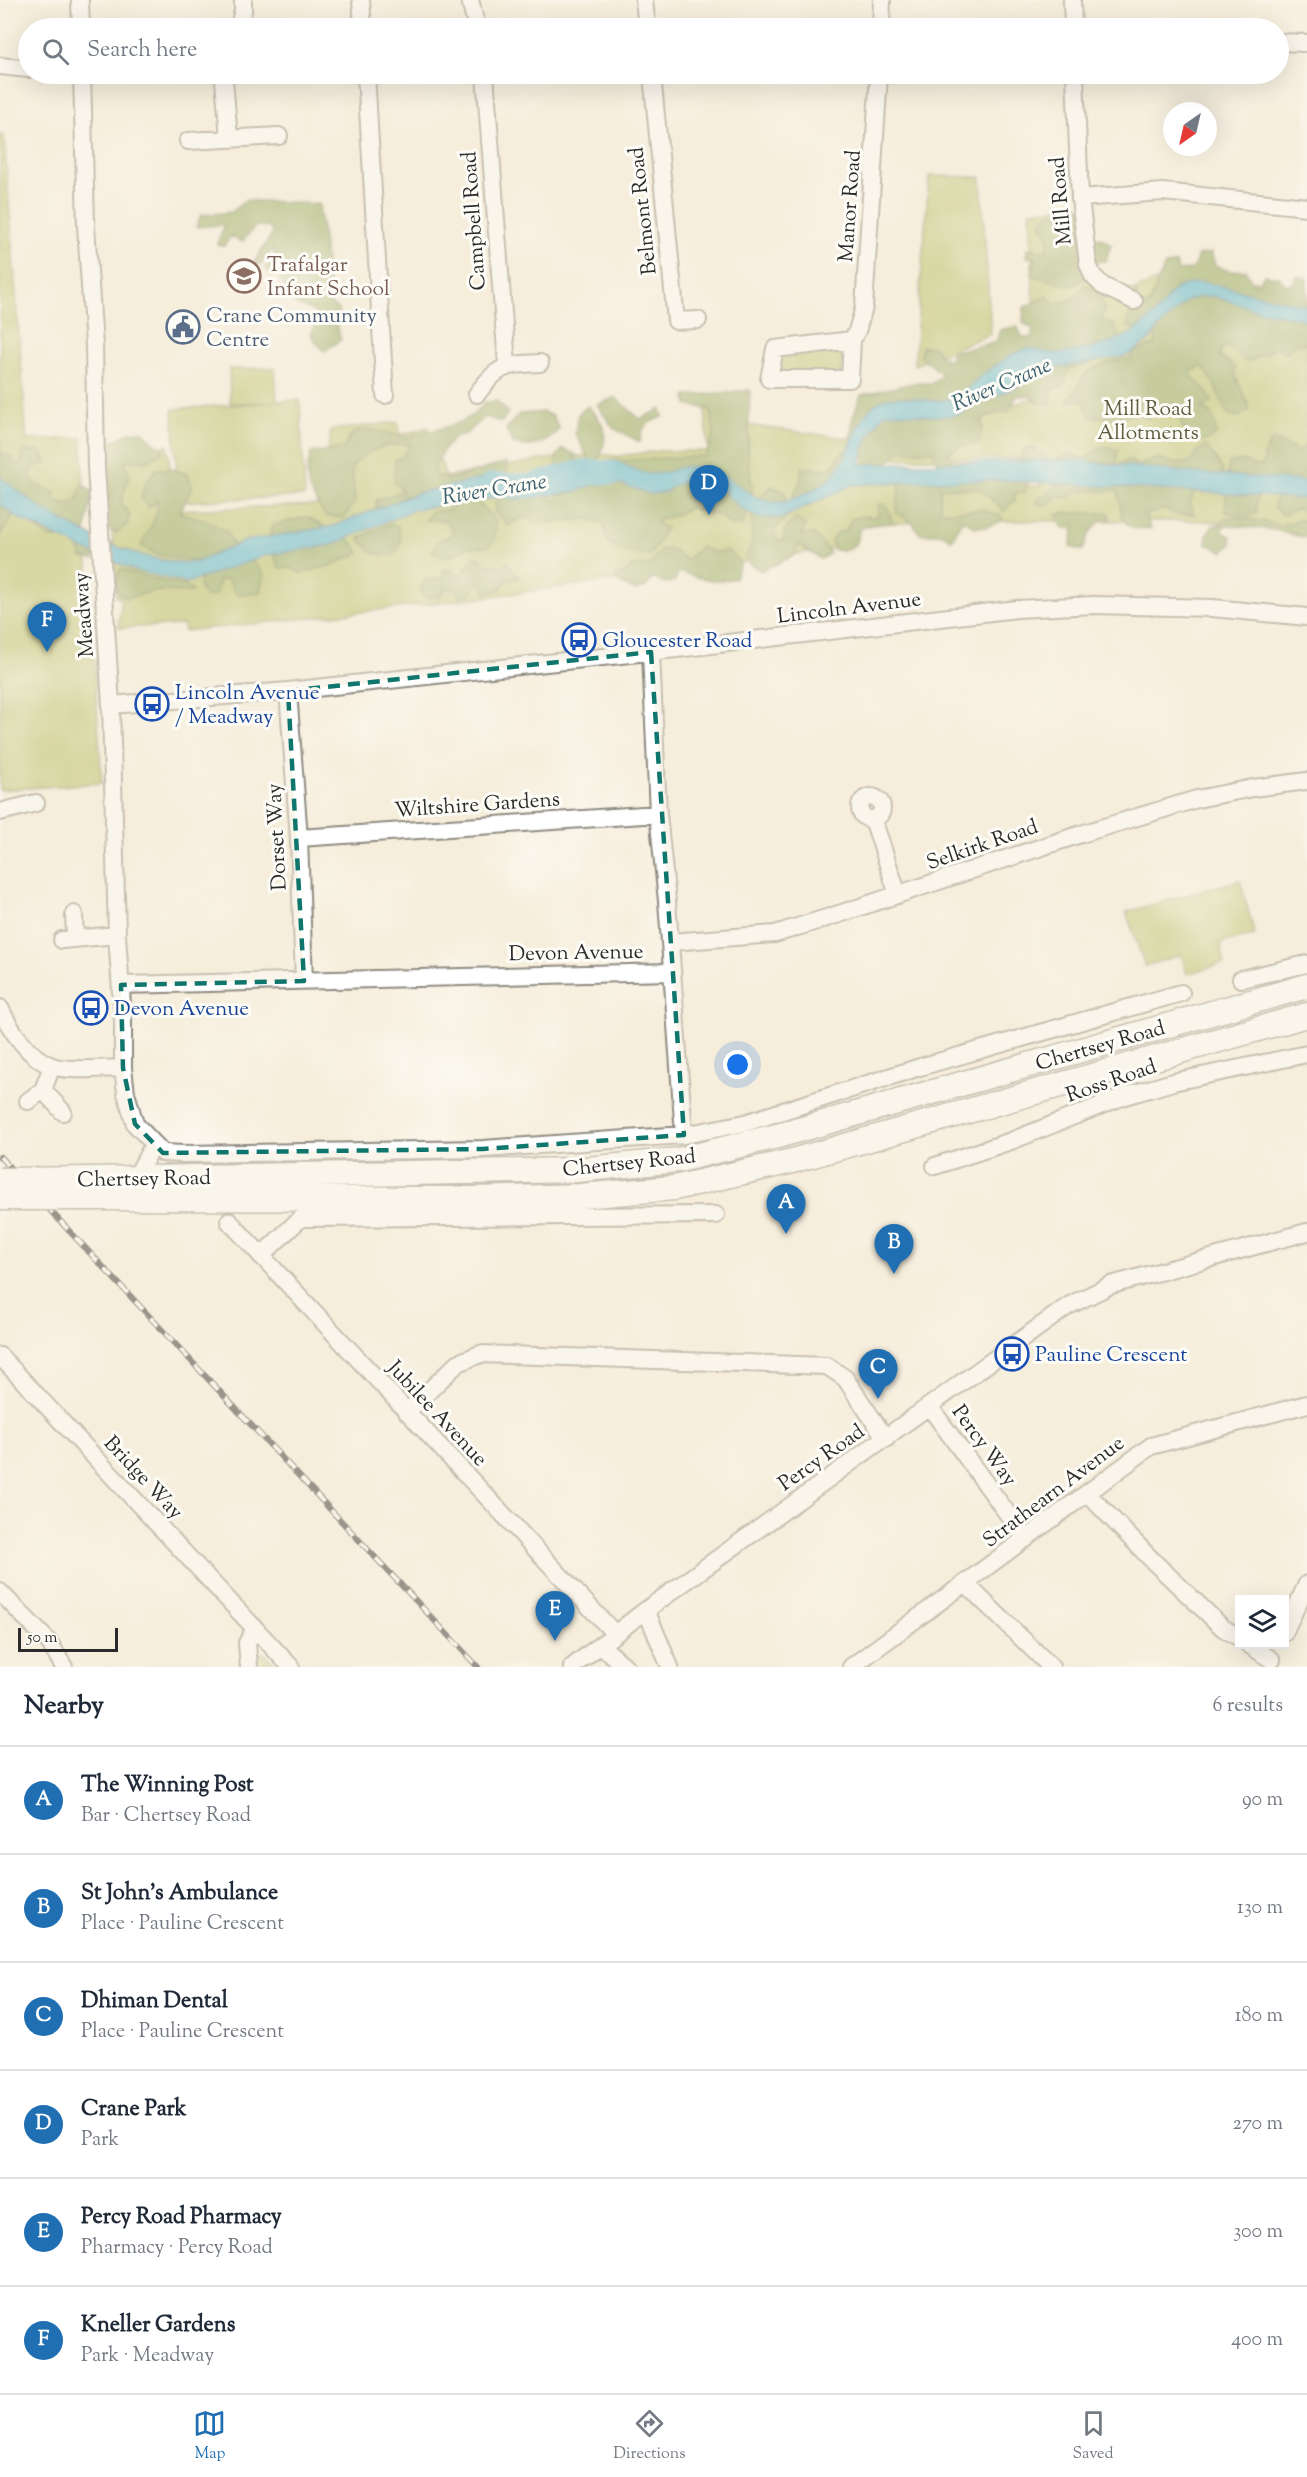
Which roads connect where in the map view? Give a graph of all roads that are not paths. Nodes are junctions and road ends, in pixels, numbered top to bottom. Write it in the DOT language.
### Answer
graph roads {
  1 [pos="80,0"];
  2 [pos="243,0"];
  3 [pos="362,0"];
  4 [pos="470,0"];
  5 [pos="644,0"];
  6 [pos="882,0"];
  7 [pos="1072,0"];
  8 [pos="81,18"];
  9 [pos="240,18"];
  10 [pos="363,18"];
  11 [pos="474,18"];
  12 [pos="646,18"];
  13 [pos="881,18"];
  14 [pos="1073,18"];
  15 [pos="1289,42"];
  16 [pos="1307,43"];
  17 [pos="0,66"];
  18 [pos="18,68"];
  19 [pos="80,84"];
  20 [pos="224,84"];
  21 [pos="367,84"];
  22 [pos="485,84"];
  23 [pos="653,84"];
  24 [pos="878,84"];
  25 [pos="1075,84"];
  26 [pos="279,136"];
  27 [pos="229,138"];
  28 [pos="188,141"];
  29 [pos="1080,198"];
  30 [pos="1307,207"];
  31 [pos="1134,301"];
  32 [pos="698,320"];
  33 [pos="852,340"];
  34 [pos="540,363"];
  35 [pos="507,365"];
  36 [pos="477,394"];
  37 [pos="385,395"];
  38 [pos="1307,617"];
  39 [pos="651,652"];
  40 [pos="288,691"];
  41 [pos="111,705"];
  42 [pos="1307,781"];
  43 [pos="36,803"];
  44 [pos="0,812"];
  45 [pos="658,814"];
  46 [pos="873,819"];
  47 [pos="299,838"];
  48 [pos="897,895"];
  49 [pos="74,914"];
  50 [pos="117,936"];
  51 [pos="670,942"];
  52 [pos="1307,964"];
  53 [pos="672,972"];
  54 [pos="1241,979"];
  55 [pos="304,981"];
  56 [pos="121,985"];
  57 [pos="1307,986"];
  58 [pos="1181,993"];
  59 [pos="0,1008"];
  60 [pos="1307,1015"];
  61 [pos="1307,1054"];
  62 [pos="52,1066"];
  63 [pos="123,1068"];
  64 [pos="43,1090"];
  65 [pos="28,1101"];
  66 [pos="63,1112"];
  67 [pos="684,1135"];
  68 [pos="153,1145"];
  69 [pos="483,1160"];
  70 [pos="935,1166"];
  71 [pos="135,1179"];
  72 [pos="0,1180"];
  73 [pos="93,1188"];
  74 [pos="0,1198"];
  75 [pos="716,1215"];
  76 [pos="230,1221"];
  77 [pos="1307,1232"];
  78 [pos="261,1256"];
  79 [pos="0,1356"];
  80 [pos="1307,1404"];
  81 [pos="929,1406"];
  82 [pos="407,1412"];
  83 [pos="886,1439"];
  84 [pos="1087,1493"];
  85 [pos="1026,1539"];
  86 [pos="966,1584"];
  87 [pos="1307,1584"];
  88 [pos="0,1592"];
  89 [pos="646,1610"];
  90 [pos="1289,1622"];
  91 [pos="255,1628"];
  92 [pos="615,1634"];
  93 [pos="1235,1636"];
  94 [pos="600,1645"];
  95 [pos="1254,1649"];
  96 [pos="1277,1649"];
  97 [pos="1270,1664"];
  98 [pos="64,1667"];
  99 [pos="249,1667"];
  100 [pos="291,1667"];
  101 [pos="572,1667"];
  102 [pos="626,1667"];
  103 [pos="670,1667"];
  104 [pos="851,1667"];
  105 [pos="1051,1667"];
  1 -- 8 [label="street"];
  2 -- 9 [label="street"];
  3 -- 10 [label="street"];
  4 -- 11 [label="street"];
  5 -- 12 [label="street"];
  6 -- 13 [label="street"];
  7 -- 14 [label="street"];
  15 -- 16 [label="street"];
  17 -- 18 [label="street"];
  19 -- 41 [label="street, Meadway"];
  20 -- 27 [label="street"];
  21 -- 37 [label="street"];
  22 -- 35 [label="street, Campbell Road"];
  23 -- 32 [label="street, Belmont Road"];
  24 -- 33 [label="street, Manor Road"];
  25 -- 29 [label="street, Mill Road"];
  26 -- 27 [label="street"];
  27 -- 28 [label="street"];
  29 -- 30 [label="street"];
  29 -- 31 [label="street, Mill Road"];
  33 -- 33 [label="street, Manor Road"];
  34 -- 35 [label="street"];
  35 -- 36 [label="street"];
  38 -- 39 [label="street, Lincoln Avenue"];
  39 -- 40 [label="street, Lincoln Avenue"];
  39 -- 45 [label="street"];
  40 -- 41 [label="street, Lincoln Avenue"];
  40 -- 47 [label="street, Dorset Way"];
  41 -- 50 [label="street, Meadway"];
  42 -- 48 [label="street, Selkirk Road"];
  43 -- 44 [label="street"];
  45 -- 47 [label="street, Wiltshire Gardens"];
  45 -- 51 [label="street"];
  46 -- 48 [label="street"];
  47 -- 55 [label="street, Dorset Way"];
  48 -- 51 [label="street, Selkirk Road"];
  49 -- 50 [label="street"];
  50 -- 56 [label="street, Meadway"];
  51 -- 53 [label="street"];
  52 -- 54 [label="street"];
  53 -- 55 [label="street, Devon Avenue"];
  53 -- 67 [label="street"];
  55 -- 56 [label="street, Devon Avenue"];
  56 -- 63 [label="street, Meadway"];
  57 -- 69 [label="highway, Chertsey Road"];
  58 -- 67 [label="street, Chertsey Road"];
  59 -- 62 [label="street"];
  60 -- 73 [label="highway, Chertsey Road"];
  61 -- 70 [label="street, Ross Road"];
  62 -- 63 [label="street"];
  62 -- 64 [label="street"];
  63 -- 68 [label="street, Meadway"];
  64 -- 65 [label="street"];
  64 -- 66 [label="street"];
  67 -- 69 [label="street, Chertsey Road"];
  68 -- 69 [label="street, Chertsey Road"];
  68 -- 71 [label="street"];
  69 -- 71 [label="highway, Chertsey Road"];
  71 -- 73 [label="highway, Chertsey Road"];
  72 -- 73 [label="highway, Chertsey Road, bridge"];
  73 -- 74 [label="highway, Chertsey Road, bridge"];
  75 -- 78 [label="street"];
  76 -- 78 [label="street, Jubilee Avenue"];
  77 -- 81 [label="street, Percy Road"];
  78 -- 82 [label="street, Jubilee Avenue"];
  79 -- 91 [label="street, Bridge Way"];
  80 -- 84 [label="street, Strathearn Avenue"];
  81 -- 83 [label="street, Percy Road"];
  81 -- 85 [label="street, Percy Way"];
  82 -- 83 [label="street"];
  82 -- 92 [label="street, Jubilee Avenue"];
  83 -- 89 [label="street, Percy Road"];
  84 -- 85 [label="street, Strathearn Avenue"];
  84 -- 93 [label="street"];
  85 -- 86 [label="street, Strathearn Avenue"];
  86 -- 104 [label="street, Strathearn Avenue"];
  86 -- 105 [label="street"];
  87 -- 90 [label="street"];
  88 -- 98 [label="street"];
  89 -- 92 [label="street, Percy Road"];
  89 -- 103 [label="street"];
  91 -- 99 [label="street"];
  91 -- 100 [label="street, Bridge Way"];
  92 -- 94 [label="street, Percy Road"];
  94 -- 101 [label="street, Percy Road"];
  94 -- 102 [label="street"];
  95 -- 97 [label="street"];
  96 -- 97 [label="street"];
}
